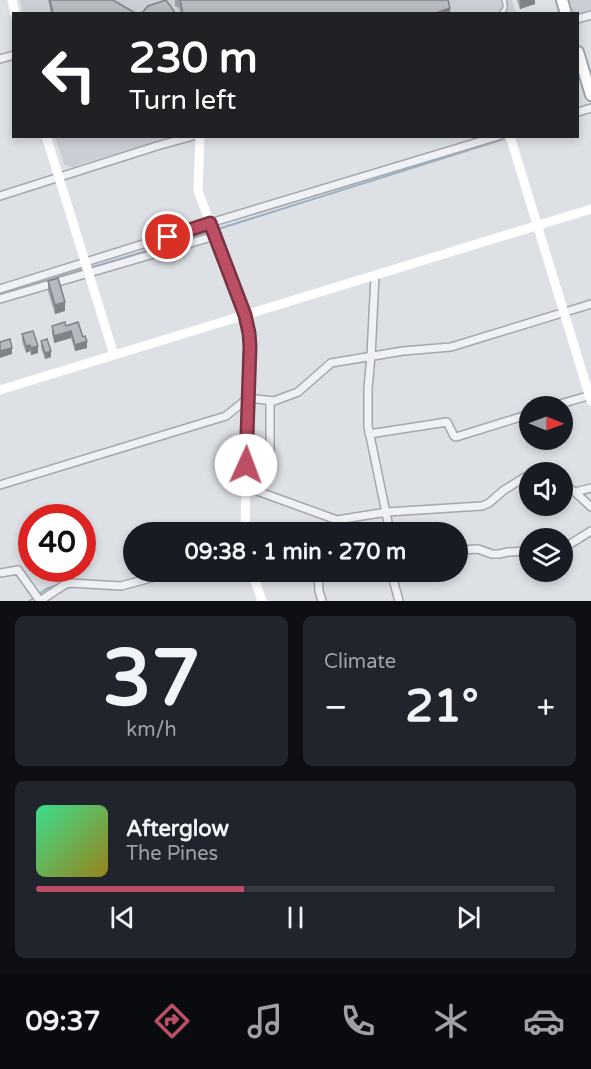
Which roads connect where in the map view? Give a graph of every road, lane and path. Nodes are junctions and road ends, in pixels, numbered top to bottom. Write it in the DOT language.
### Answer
graph roads {
  1 [pos="579,55"];
  2 [pos="591,95"];
  3 [pos="47,138"];
  4 [pos="187,138"];
  5 [pos="200,138"];
  6 [pos="491,138"];
  7 [pos="511,138"];
  8 [pos="59,177"];
  9 [pos="0,196"];
  10 [pos="591,209"];
  11 [pos="210,223"];
  12 [pos="537,226"];
  13 [pos="215,236"];
  14 [pos="85,263"];
  15 [pos="88,273"];
  16 [pos="375,276"];
  17 [pos="0,289"];
  18 [pos="0,299"];
  19 [pos="591,304"];
  20 [pos="564,312"];
  21 [pos="245,315"];
  22 [pos="114,356"];
  23 [pos="371,356"];
  24 [pos="1,388"];
  25 [pos="590,397"];
  26 [pos="248,398"];
  27 [pos="270,401"];
  28 [pos="573,401"];
  29 [pos="519,417"];
  30 [pos="369,434"];
  31 [pos="270,468"];
  32 [pos="519,480"];
  33 [pos="0,485"];
  34 [pos="246,487"];
  35 [pos="591,488"];
  36 [pos="575,492"];
  37 [pos="591,507"];
  38 [pos="387,512"];
  39 [pos="337,520"];
  40 [pos="245,522"];
  41 [pos="388,522"];
  42 [pos="591,531"];
  43 [pos="573,542"];
  44 [pos="468,550"];
  45 [pos="519,552"];
  46 [pos="0,573"];
  47 [pos="136,582"];
  48 [pos="255,582"];
  49 [pos="319,582"];
  50 [pos="394,582"];
  51 [pos="40,601"];
  52 [pos="262,601"];
  53 [pos="322,601"];
  54 [pos="399,601"];
  1 -- 2 [label="main road"];
  3 -- 8 [label="street"];
  4 -- 8 [label="street"];
  5 -- 11 [label="street"];
  6 -- 11 [label="street"];
  7 -- 12 [label="street"];
  8 -- 9 [label="street"];
  8 -- 14 [label="street"];
  10 -- 12 [label="street"];
  11 -- 13 [label="street"];
  11 -- 14 [label="street"];
  12 -- 16 [label="street"];
  12 -- 20 [label="street"];
  13 -- 15 [label="street"];
  13 -- 21 [label="street"];
  14 -- 15 [label="street"];
  14 -- 17 [label="street"];
  15 -- 18 [label="street"];
  15 -- 22 [label="street"];
  16 -- 21 [label="street"];
  16 -- 23 [label="street"];
  19 -- 20 [label="street"];
  20 -- 23 [label="street"];
  20 -- 25 [label="street"];
  21 -- 22 [label="street"];
  21 -- 26 [label="street"];
  22 -- 24 [label="street"];
  23 -- 27 [label="street"];
  23 -- 30 [label="street"];
  25 -- 28 [label="street"];
  26 -- 27 [label="street"];
  26 -- 33 [label="street"];
  26 -- 34 [label="street"];
  27 -- 31 [label="street"];
  29 -- 30 [label="street"];
  30 -- 38 [label="street"];
  32 -- 38 [label="street"];
  34 -- 39 [label="street"];
  34 -- 40 [label="street"];
  35 -- 36 [label="street"];
  36 -- 37 [label="street"];
  38 -- 39 [label="street"];
  38 -- 41 [label="street"];
  42 -- 43 [label="street"];
  44 -- 45 [label="street"];
  46 -- 51 [label="street"];
  47 -- 51 [label="street"];
  48 -- 52 [label="street"];
  49 -- 53 [label="street"];
  50 -- 54 [label="street"];
}
